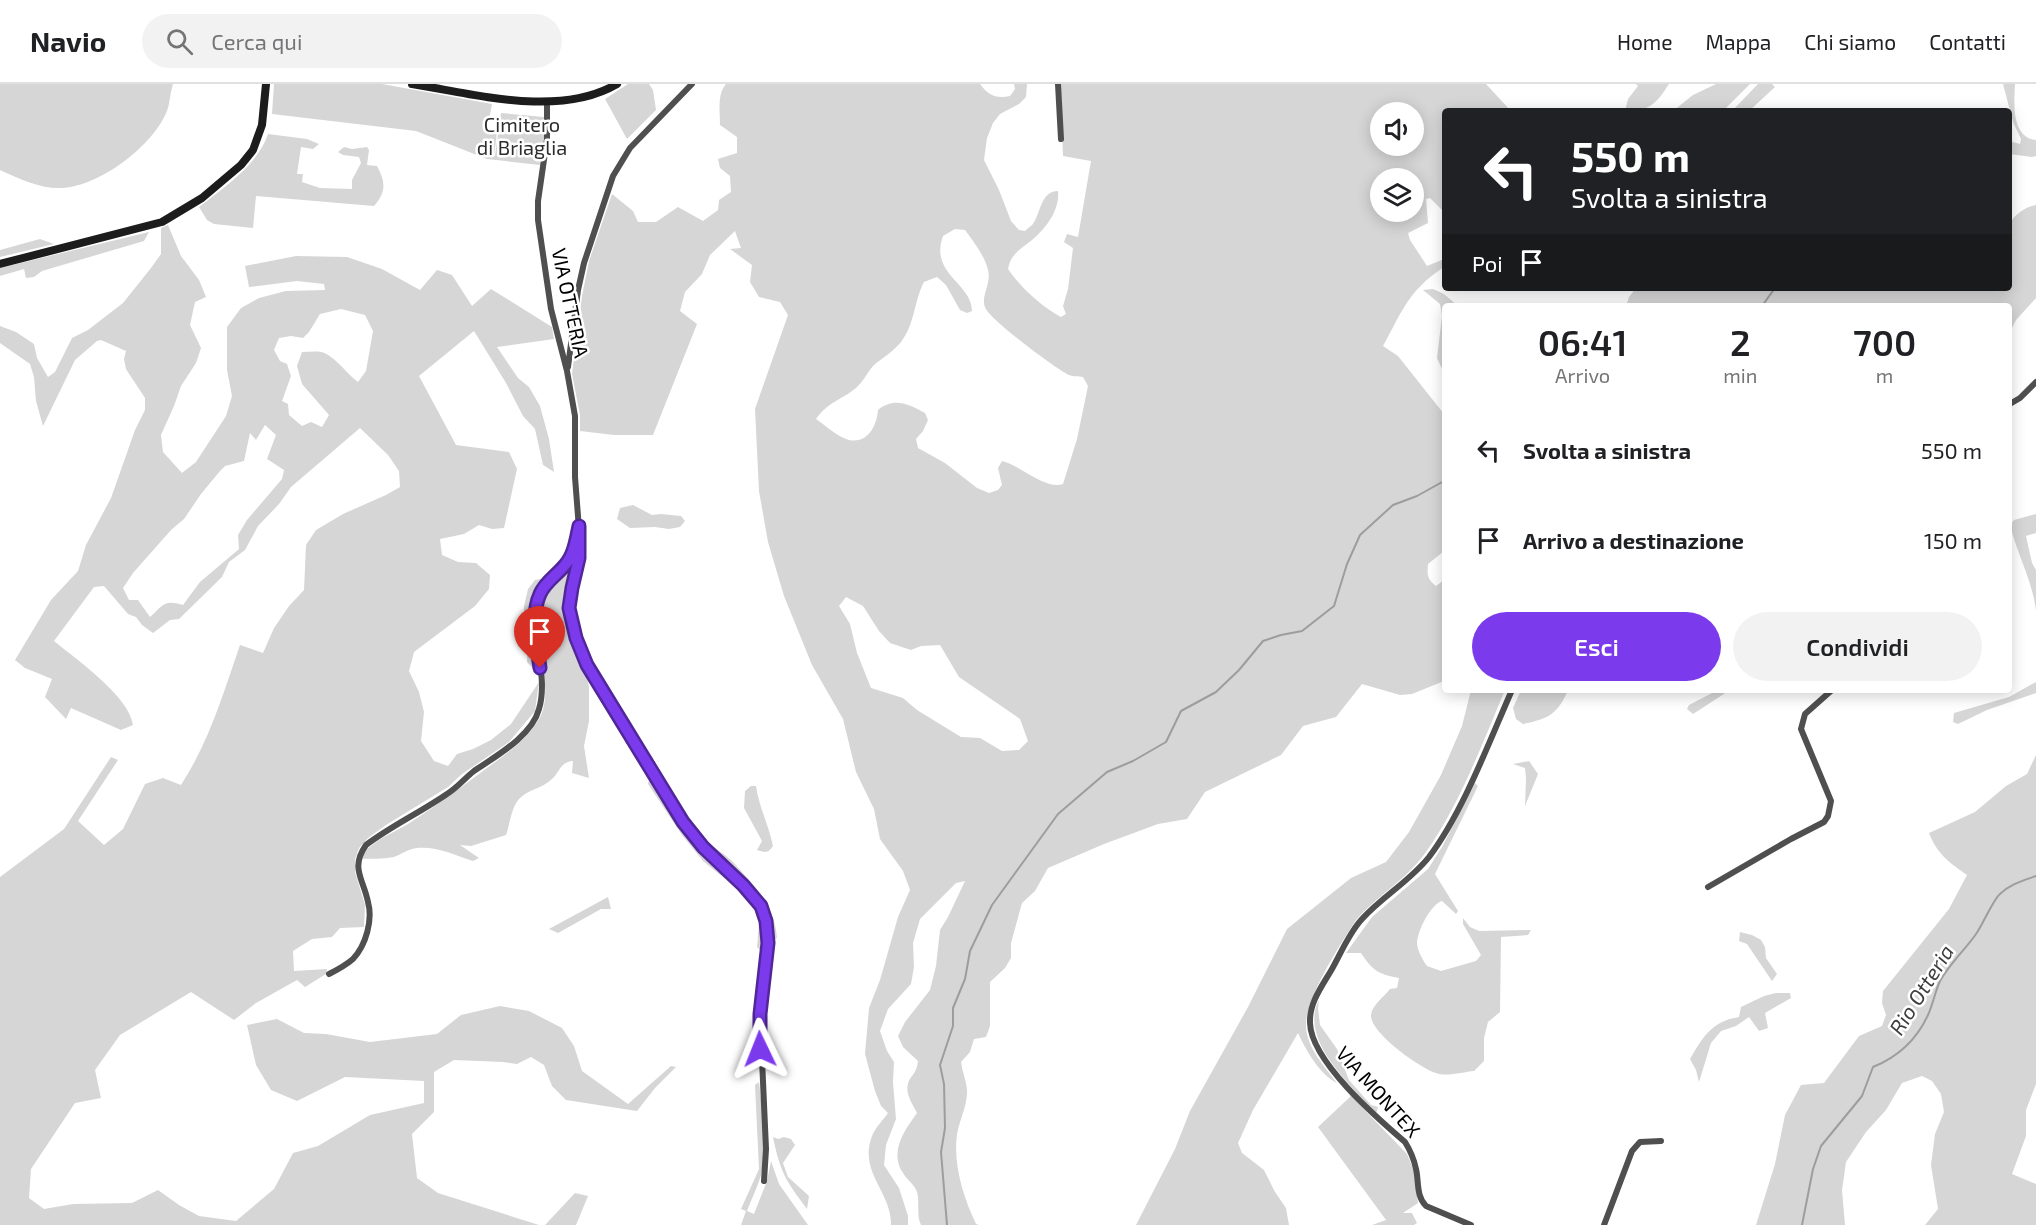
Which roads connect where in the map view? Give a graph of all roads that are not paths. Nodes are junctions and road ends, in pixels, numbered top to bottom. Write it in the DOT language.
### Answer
graph roads {
  1 [pos="266,84"];
  2 [pos="412,84"];
  3 [pos="617,84"];
  4 [pos="692,84"];
  5 [pos="1058,84"];
  6 [pos="547,102"];
  7 [pos="1060,139"];
  8 [pos="0,264"];
  9 [pos="567,371"];
  10 [pos="2036,382"];
  11 [pos="2012,403"];
  12 [pos="579,526"];
  13 [pos="1511,693"];
  14 [pos="1829,693"];
  15 [pos="1707,887"];
  16 [pos="329,974"];
  17 [pos="1661,1141"];
  18 [pos="764,1181"];
  19 [pos="1471,1225"];
  20 [pos="1604,1225"];
  1 -- 8 [label="main road"];
  2 -- 6 [label="main road"];
  3 -- 6 [label="main road"];
  4 -- 9 [label="street, VIA OTTERIA"];
  5 -- 7 [label="street"];
  6 -- 9 [label="street, VIA OTTERIA"];
  9 -- 12 [label="street"];
  10 -- 11 [label="street"];
  12 -- 16 [label="street"];
  12 -- 18 [label="street"];
  13 -- 19 [label="street, VIA MONTEX"];
  14 -- 15 [label="street"];
  17 -- 20 [label="street"];
}
